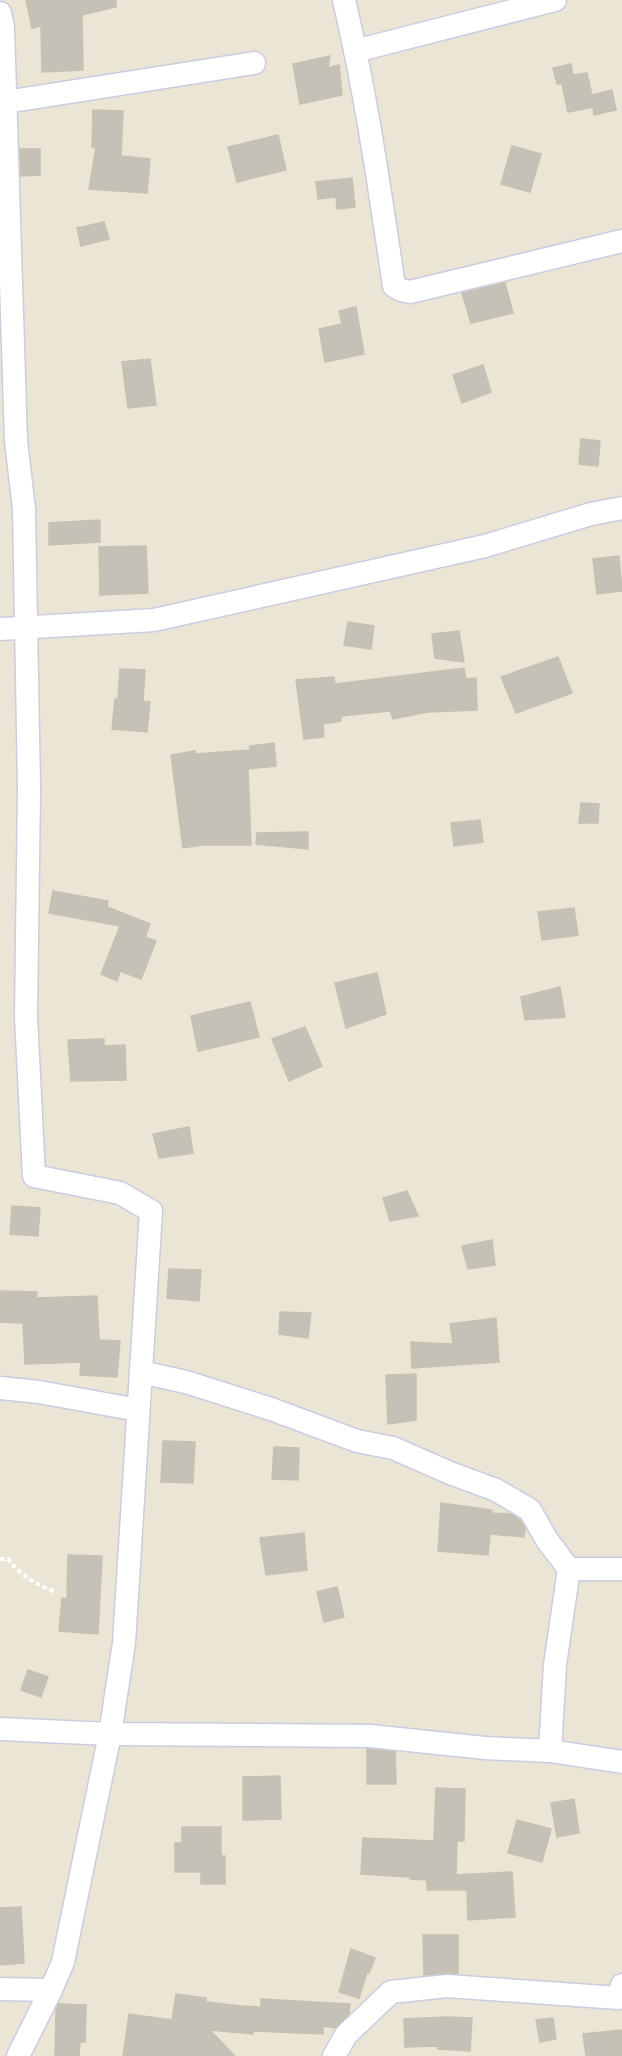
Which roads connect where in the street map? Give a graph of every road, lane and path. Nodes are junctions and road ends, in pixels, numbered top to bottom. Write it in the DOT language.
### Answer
graph roads {
  1 [pos="344,0"];
  2 [pos="555,0"];
  3 [pos="0,13"];
  4 [pos="355,51"];
  5 [pos="254,63"];
  6 [pos="3,103"];
  7 [pos="622,241"];
  8 [pos="5,266"];
  9 [pos="622,507"];
  10 [pos="0,629"];
  11 [pos="26,629"];
  12 [pos="141,1372"];
  13 [pos="0,1388"];
  14 [pos="138,1410"];
  15 [pos="0,1559"];
  16 [pos="569,1569"];
  17 [pos="622,1569"];
  18 [pos="55,1592"];
  19 [pos="0,1729"];
  20 [pos="110,1734"];
  21 [pos="549,1751"];
  22 [pos="622,1762"];
  23 [pos="0,1989"];
  24 [pos="51,1990"];
  25 [pos="621,1993"];
  26 [pos="18,2056"];
  27 [pos="334,2056"];
  1 -- 4 [label="street"];
  2 -- 4 [label="street"];
  3 -- 6 [label="street"];
  4 -- 7 [label="street"];
  5 -- 6 [label="street"];
  6 -- 8 [label="street"];
  8 -- 11 [label="street"];
  9 -- 11 [label="street"];
  10 -- 11 [label="street"];
  11 -- 12 [label="street"];
  12 -- 14 [label="street"];
  12 -- 16 [label="street"];
  13 -- 14 [label="street"];
  14 -- 20 [label="street"];
  15 -- 18 [label="path"];
  16 -- 17 [label="street"];
  16 -- 21 [label="street"];
  19 -- 20 [label="street"];
  20 -- 21 [label="street"];
  20 -- 24 [label="street"];
  21 -- 22 [label="street"];
  23 -- 24 [label="street"];
  24 -- 26 [label="street"];
  25 -- 27 [label="street"];
}
